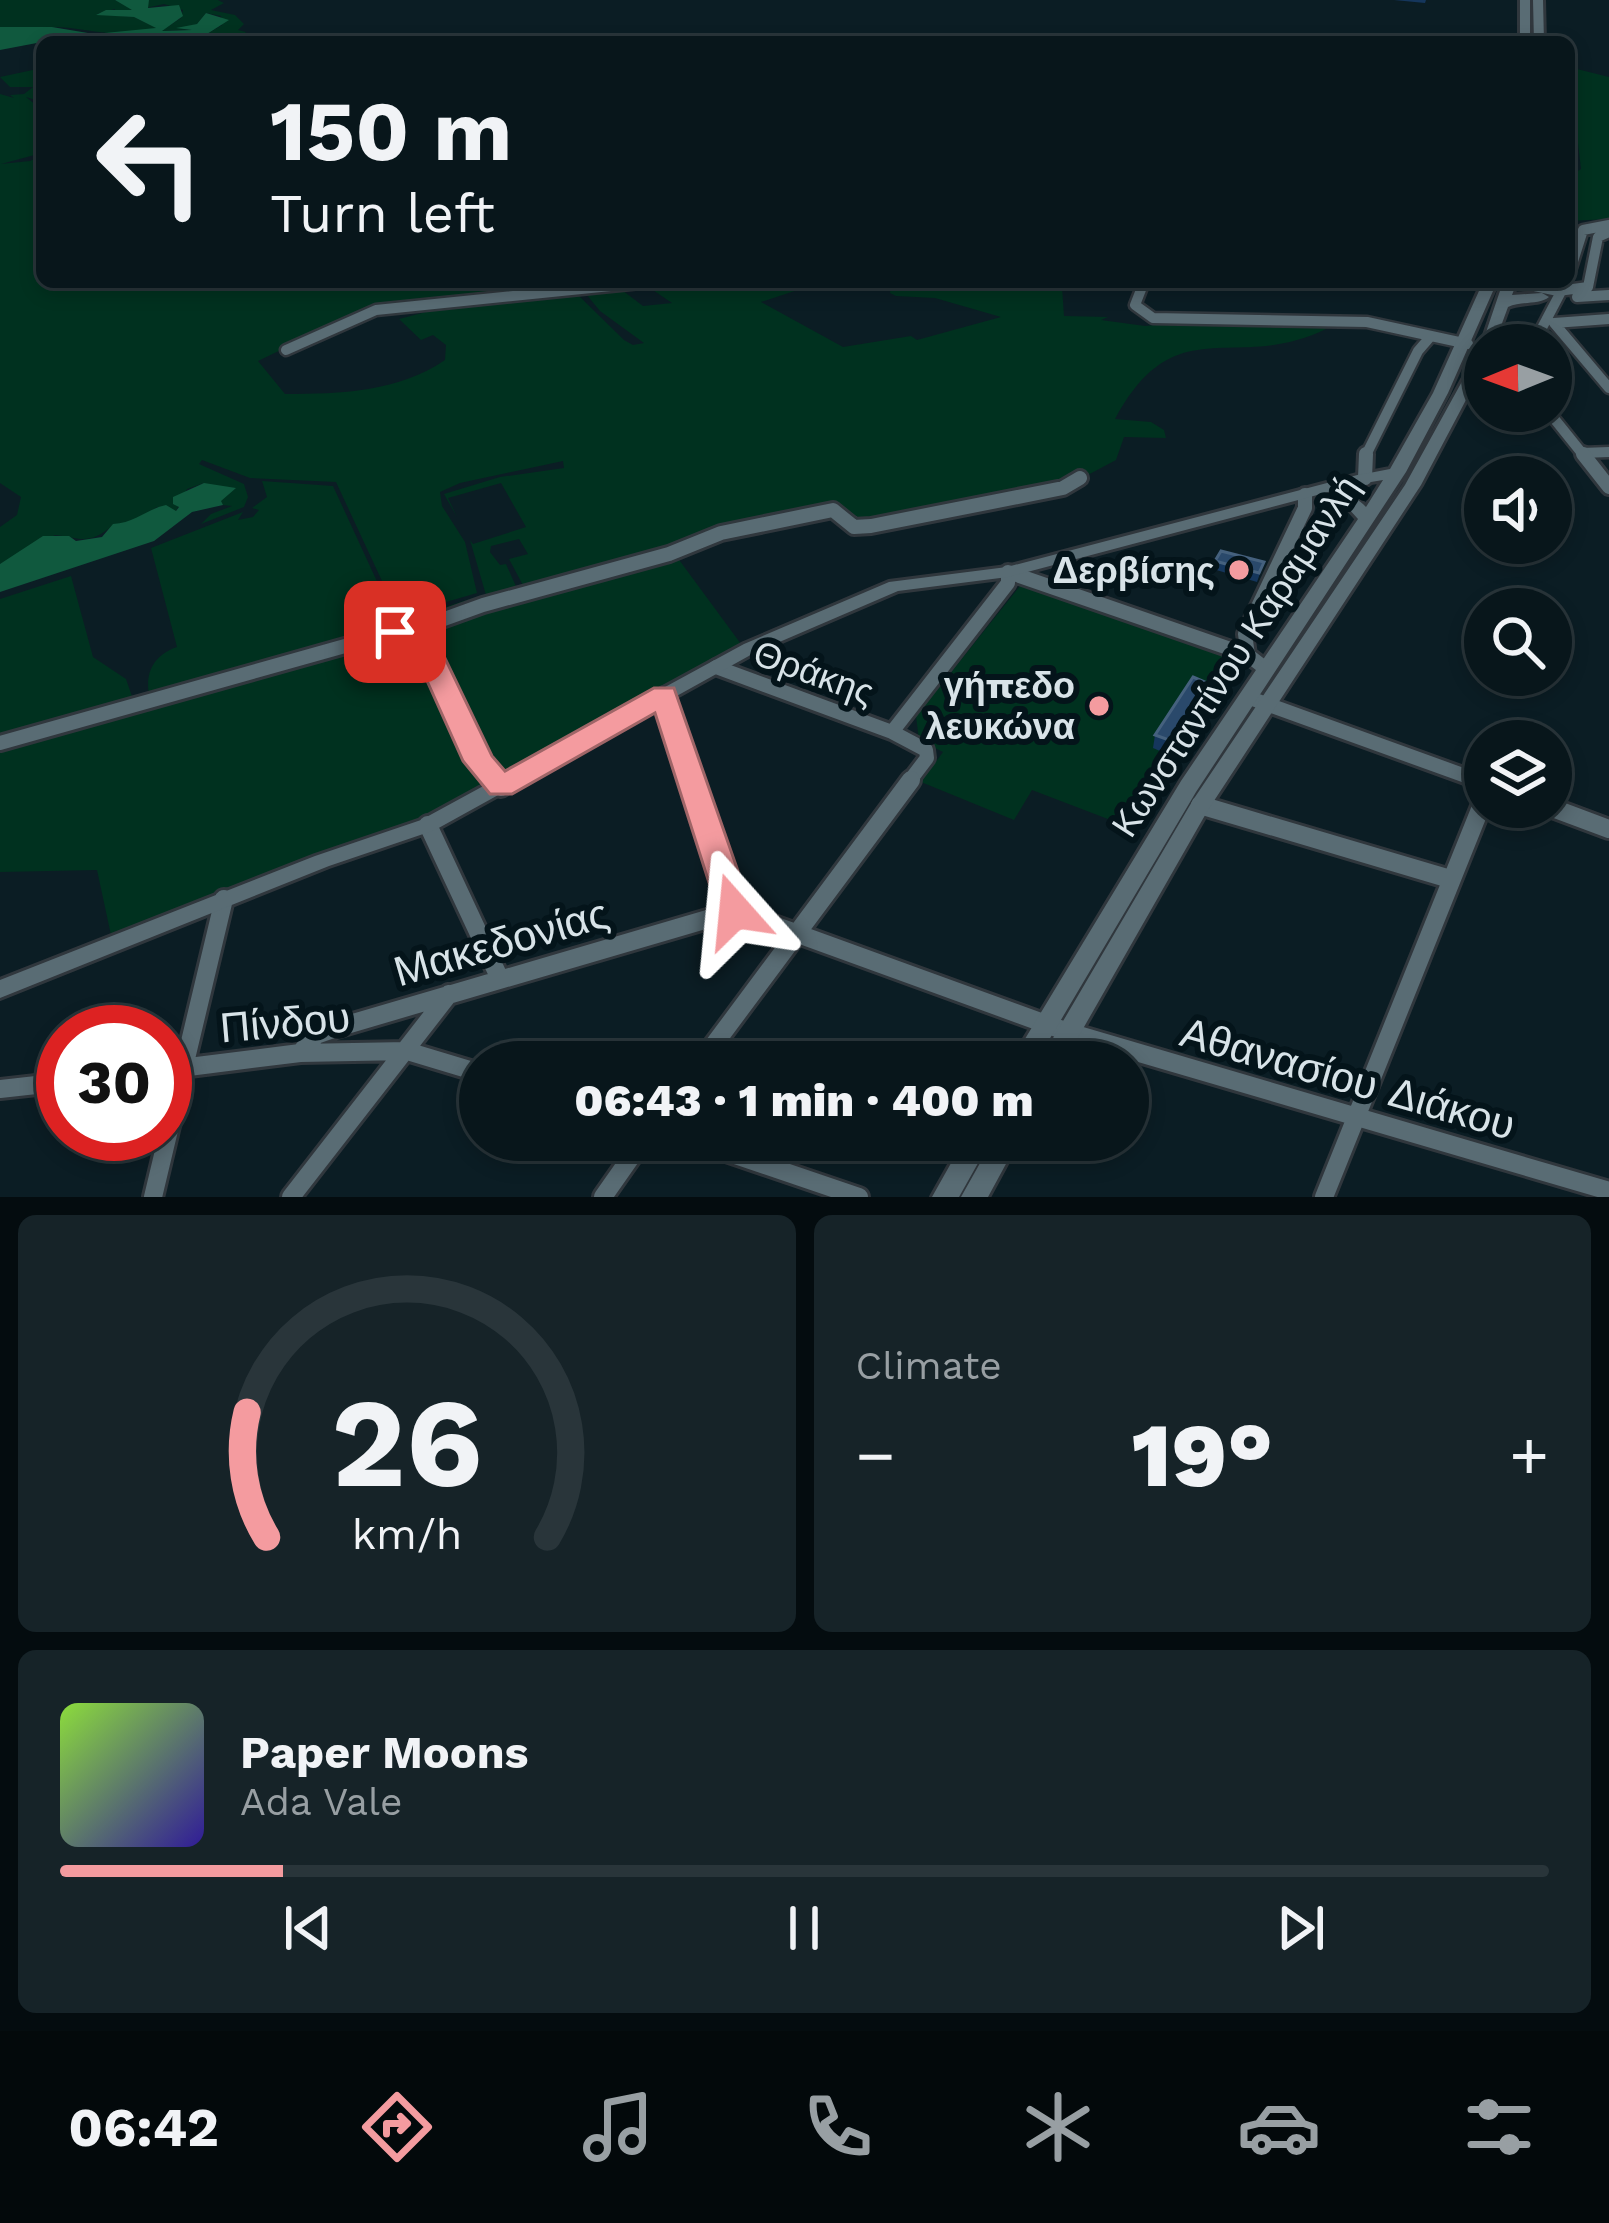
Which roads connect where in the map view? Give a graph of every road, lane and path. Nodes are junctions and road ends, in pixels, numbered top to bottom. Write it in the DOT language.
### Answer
graph roads {
  1 [pos="1525,0"];
  2 [pos="1538,0"];
  3 [pos="1525,36"];
  4 [pos="1539,36"];
  5 [pos="1609,229"];
  6 [pos="1575,245"];
  7 [pos="1575,287"];
  8 [pos="592,288"];
  9 [pos="1142,288"];
  10 [pos="1503,288"];
  11 [pos="1505,288"];
  12 [pos="1553,288"];
  13 [pos="1609,295"];
  14 [pos="1609,319"];
  15 [pos="1489,324"];
  16 [pos="1540,324"];
  17 [pos="1431,336"];
  18 [pos="1464,343"];
  19 [pos="286,350"];
  20 [pos="1464,371"];
  21 [pos="1609,388"];
  22 [pos="1464,391"];
  23 [pos="1565,432"];
  24 [pos="1609,452"];
  25 [pos="1582,453"];
  26 [pos="1398,472"];
  27 [pos="1080,478"];
  28 [pos="1365,478"];
  29 [pos="1609,487"];
  30 [pos="1305,495"];
  31 [pos="1338,498"];
  32 [pos="1368,520"];
  33 [pos="1009,572"];
  34 [pos="411,631"];
  35 [pos="1248,655"];
  36 [pos="716,667"];
  37 [pos="1266,669"];
  38 [pos="664,695"];
  39 [pos="1257,701"];
  40 [pos="892,732"];
  41 [pos="0,743"];
  42 [pos="1464,775"];
  43 [pos="501,787"];
  44 [pos="1200,805"];
  45 [pos="1572,815"];
  46 [pos="428,825"];
  47 [pos="1472,828"];
  48 [pos="1609,829"];
  49 [pos="1450,879"];
  50 [pos="224,899"];
  51 [pos="735,911"];
  52 [pos="797,932"];
  53 [pos="500,979"];
  54 [pos="0,989"];
  55 [pos="449,994"];
  56 [pos="192,1009"];
  57 [pos="1045,1025"];
  58 [pos="1068,1032"];
  59 [pos="716,1041"];
  60 [pos="1035,1041"];
  61 [pos="1063,1041"];
  62 [pos="407,1051"];
  63 [pos="300,1053"];
  64 [pos="192,1066"];
  65 [pos="459,1067"];
  66 [pos="36,1085"];
  67 [pos="0,1089"];
  68 [pos="1356,1117"];
  69 [pos="159,1161"];
  70 [pos="628,1161"];
  71 [pos="753,1161"];
  72 [pos="966,1161"];
  73 [pos="994,1161"];
  74 [pos="1609,1191"];
  75 [pos="153,1197"];
  76 [pos="291,1197"];
  77 [pos="603,1197"];
  78 [pos="860,1197"];
  79 [pos="945,1197"];
  80 [pos="974,1197"];
  81 [pos="1324,1197"];
  1 -- 3 [label="main road"];
  2 -- 4 [label="main road"];
  5 -- 6 [label="street"];
  5 -- 7 [label="street"];
  8 -- 19 [label="street"];
  9 -- 17 [label="street"];
  10 -- 15 [label="main road, Κωνσταντίνου Καραμανλή"];
  11 -- 12 [label="main road"];
  12 -- 13 [label="street"];
  12 -- 16 [label="street"];
  14 -- 21 [label="street"];
  17 -- 18 [label="street"];
  17 -- 28 [label="street"];
  20 -- 26 [label="main road, Κωνσταντίνου Καραμανλή"];
  22 -- 39 [label="main road, Κωνσταντίνου Καραμανλή"];
  23 -- 25 [label="street"];
  24 -- 25 [label="street"];
  25 -- 29 [label="street"];
  26 -- 28 [label="main road"];
  26 -- 32 [label="main road, Κωνσταντίνου Καραμανλή"];
  27 -- 34 [label="street"];
  28 -- 30 [label="street"];
  28 -- 31 [label="street"];
  30 -- 31 [label="street"];
  30 -- 33 [label="street"];
  30 -- 35 [label="street"];
  31 -- 32 [label="main road"];
  32 -- 37 [label="main road, Κωνσταντίνου Καραμανλή"];
  33 -- 35 [label="street"];
  33 -- 36 [label="street"];
  33 -- 40 [label="street"];
  34 -- 41 [label="street"];
  34 -- 43 [label="street"];
  35 -- 37 [label="street"];
  36 -- 38 [label="street"];
  36 -- 40 [label="street, Θράκης"];
  37 -- 39 [label="main road, Κωνσταντίνου Καραμανλή"];
  38 -- 43 [label="street"];
  38 -- 51 [label="street"];
  39 -- 42 [label="street"];
  39 -- 44 [label="main road, Κωνσταντίνου Καραμανλή"];
  39 -- 57 [label="main road, Κωνσταντίνου Καραμανλή"];
  40 -- 52 [label="street"];
  43 -- 46 [label="street"];
  44 -- 49 [label="street"];
  44 -- 58 [label="main road, Κωνσταντίνου Καραμανλή"];
  45 -- 48 [label="street"];
  46 -- 50 [label="street"];
  46 -- 53 [label="street"];
  47 -- 49 [label="street"];
  49 -- 68 [label="street"];
  50 -- 54 [label="street"];
  50 -- 56 [label="street"];
  51 -- 52 [label="street"];
  51 -- 53 [label="street, Μακεδονίας"];
  52 -- 57 [label="street, Αθανασίου Διάκου"];
  52 -- 59 [label="street"];
  53 -- 55 [label="street, Μακεδονίας"];
  55 -- 62 [label="street"];
  55 -- 63 [label="street, Μακεδονίας"];
  57 -- 58 [label="street, Αθανασίου Διάκου"];
  57 -- 60 [label="main road, Κωνσταντίνου Καραμανλή"];
  58 -- 61 [label="main road, Κωνσταντίνου Καραμανλή"];
  58 -- 68 [label="street, Αθανασίου Διάκου"];
  62 -- 63 [label="street, Πίνδου"];
  62 -- 65 [label="street, Πίνδου"];
  62 -- 76 [label="street"];
  63 -- 64 [label="street, Πίνδου"];
  66 -- 67 [label="street"];
  68 -- 74 [label="street, Αθανασίου Διάκου"];
  68 -- 81 [label="street"];
  69 -- 75 [label="street"];
  70 -- 77 [label="street"];
  71 -- 78 [label="street"];
  72 -- 79 [label="main road"];
  73 -- 80 [label="main road"];
}
